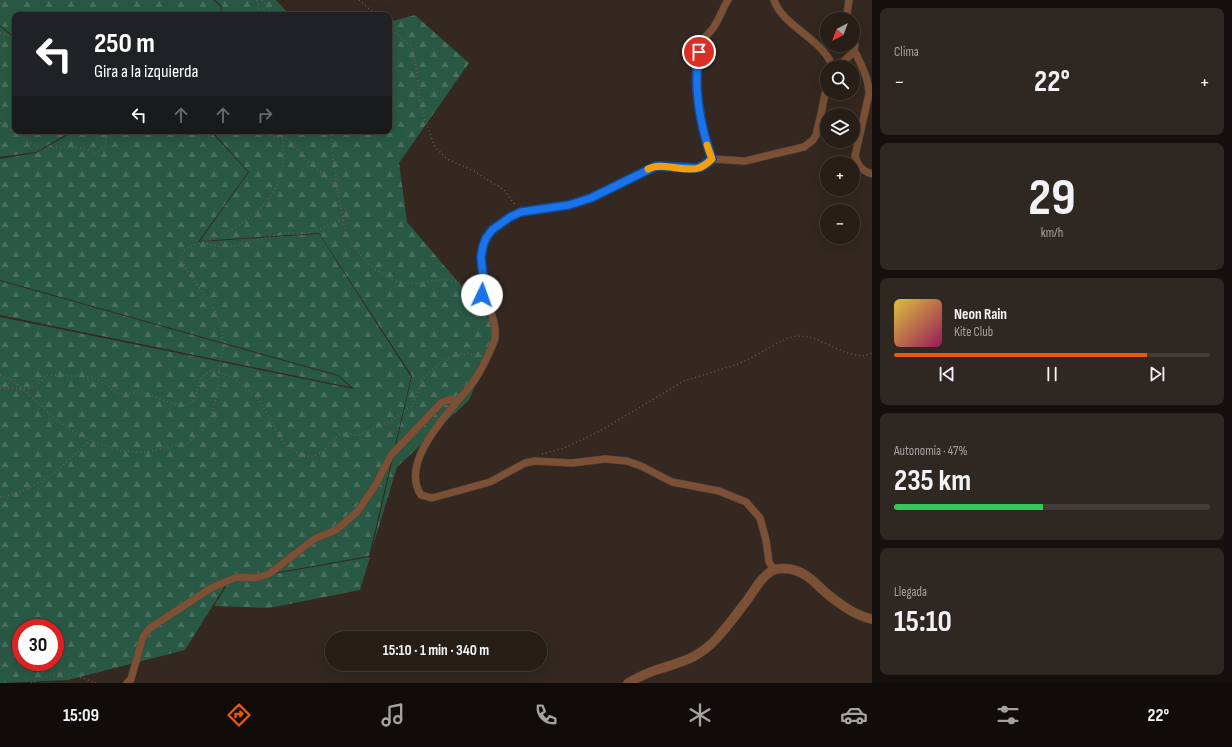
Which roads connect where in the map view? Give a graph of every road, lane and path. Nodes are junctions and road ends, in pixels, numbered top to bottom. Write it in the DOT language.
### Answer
graph roads {
  1 [pos="257,0"];
  2 [pos="262,0"];
  3 [pos="359,0"];
  4 [pos="728,0"];
  5 [pos="774,0"];
  6 [pos="849,0"];
  7 [pos="259,12"];
  8 [pos="271,12"];
  9 [pos="373,12"];
  10 [pos="847,12"];
  11 [pos="392,30"];
  12 [pos="0,33"];
  13 [pos="12,36"];
  14 [pos="854,52"];
  15 [pos="830,60"];
  16 [pos="845,60"];
  17 [pos="824,100"];
  18 [pos="0,123"];
  19 [pos="12,131"];
  20 [pos="17,134"];
  21 [pos="107,134"];
  22 [pos="267,134"];
  23 [pos="282,134"];
  24 [pos="331,134"];
  25 [pos="283,140"];
  26 [pos="712,159"];
  27 [pos="872,174"];
  28 [pos="338,191"];
  29 [pos="521,212"];
  30 [pos="343,220"];
  31 [pos="203,242"];
  32 [pos="482,295"];
  33 [pos="872,353"];
  34 [pos="485,363"];
  35 [pos="219,372"];
  36 [pos="0,375"];
  37 [pos="0,388"];
  38 [pos="23,389"];
  39 [pos="456,402"];
  40 [pos="90,440"];
  41 [pos="535,461"];
  42 [pos="0,497"];
  43 [pos="774,570"];
  44 [pos="872,619"];
  45 [pos="31,683"];
  46 [pos="96,683"];
  47 [pos="127,683"];
  48 [pos="630,683"];
  1 -- 7 [label="path"];
  2 -- 8 [label="path"];
  3 -- 9 [label="path"];
  4 -- 26 [label="street"];
  5 -- 15 [label="street"];
  6 -- 10 [label="street"];
  11 -- 29 [label="path"];
  12 -- 13 [label="path"];
  14 -- 16 [label="street"];
  14 -- 27 [label="street"];
  17 -- 26 [label="street"];
  18 -- 19 [label="path"];
  20 -- 21 [label="path"];
  22 -- 25 [label="path"];
  23 -- 25 [label="path"];
  24 -- 28 [label="path"];
  25 -- 28 [label="path"];
  25 -- 31 [label="path"];
  26 -- 29 [label="street"];
  28 -- 30 [label="path"];
  29 -- 32 [label="street"];
  30 -- 31 [label="path"];
  30 -- 32 [label="path"];
  31 -- 35 [label="path"];
  32 -- 34 [label="street"];
  33 -- 41 [label="path"];
  34 -- 35 [label="path"];
  34 -- 39 [label="street"];
  35 -- 38 [label="path"];
  35 -- 40 [label="path"];
  36 -- 38 [label="path"];
  37 -- 38 [label="path"];
  38 -- 40 [label="path"];
  39 -- 41 [label="street"];
  39 -- 47 [label="street"];
  40 -- 42 [label="path"];
  41 -- 43 [label="street"];
  43 -- 44 [label="street"];
  43 -- 48 [label="street"];
  45 -- 46 [label="path"];
}
